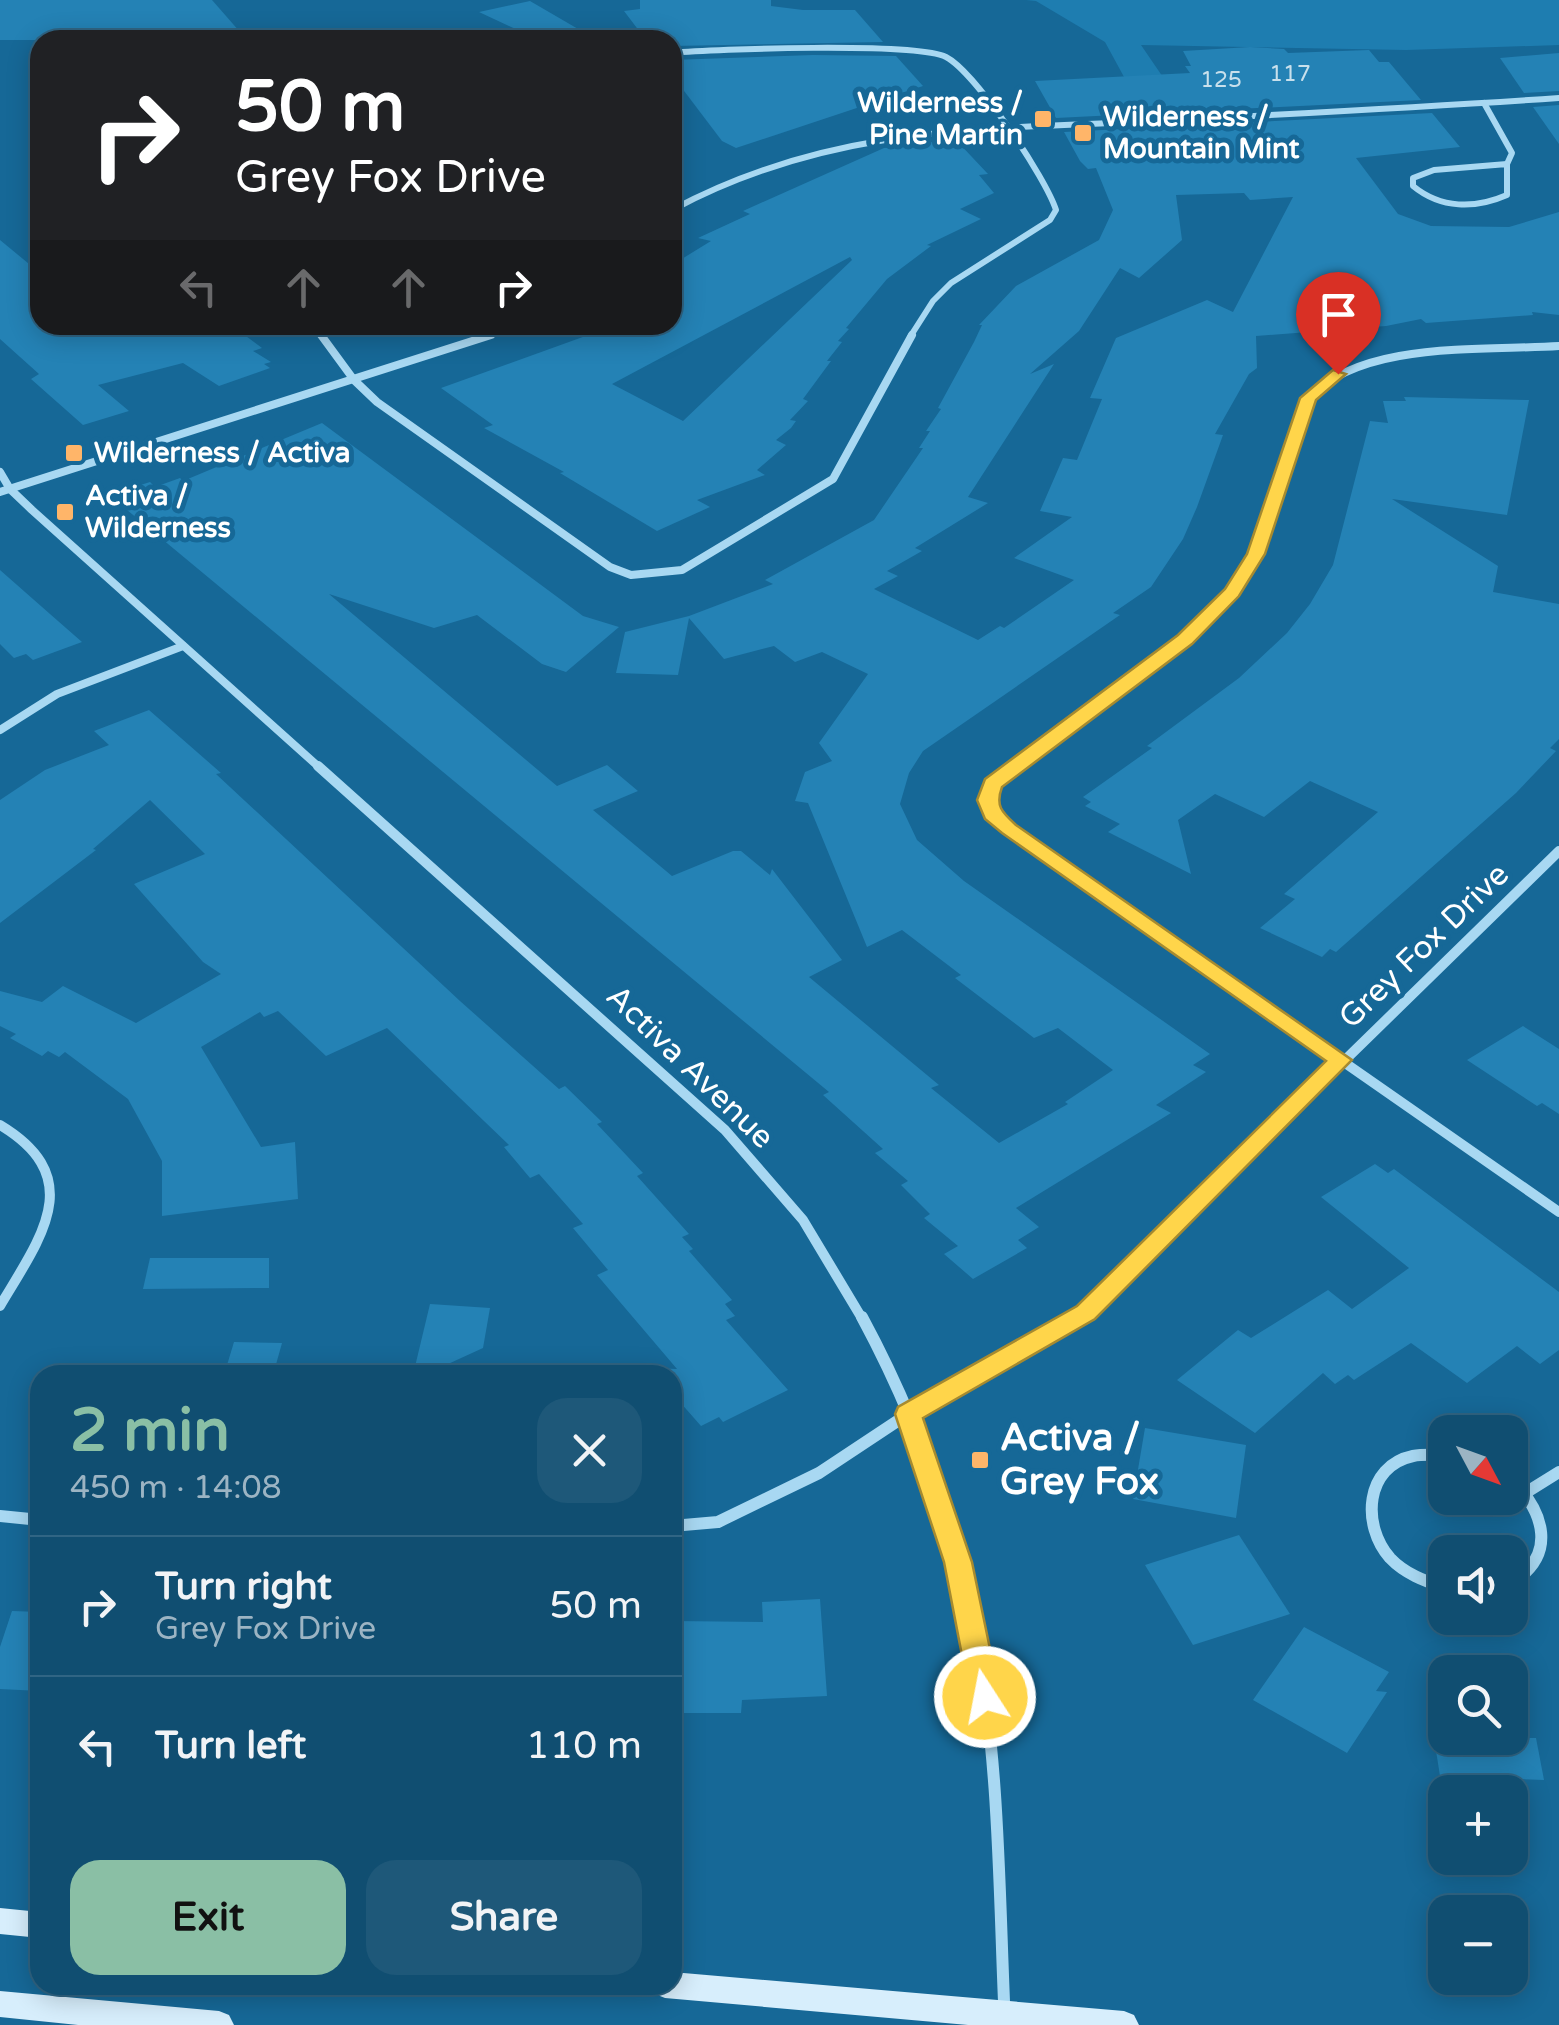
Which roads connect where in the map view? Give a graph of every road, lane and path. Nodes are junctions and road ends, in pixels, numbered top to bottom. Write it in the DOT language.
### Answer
graph roads {
  1 [pos="682,52"];
  2 [pos="1559,98"];
  3 [pos="1484,104"];
  4 [pos="1005,129"];
  5 [pos="1507,164"];
  6 [pos="682,204"];
  7 [pos="321,335"];
  8 [pos="485,335"];
  9 [pos="1559,346"];
  10 [pos="354,380"];
  11 [pos="0,472"];
  12 [pos="5,490"];
  13 [pos="183,646"];
  14 [pos="0,730"];
  15 [pos="1559,851"];
  16 [pos="1340,1060"];
  17 [pos="0,1125"];
  18 [pos="1559,1212"];
  19 [pos="0,1306"];
  20 [pos="908,1414"];
  21 [pos="1428,1457"];
  22 [pos="1559,1472"];
  23 [pos="1528,1491"];
  24 [pos="1528,1494"];
  25 [pos="0,1516"];
  26 [pos="30,1519"];
  27 [pos="682,1525"];
  28 [pos="1528,1571"];
  29 [pos="1428,1581"];
  30 [pos="0,1921"];
  31 [pos="30,1923"];
  32 [pos="682,1987"];
  33 [pos="0,2004"];
  34 [pos="1005,2020"];
  35 [pos="218,2025"];
  36 [pos="1124,2025"];
  1 -- 4 [label="street"];
  2 -- 3 [label="street"];
  3 -- 4 [label="street"];
  3 -- 5 [label="street"];
  4 -- 6 [label="street"];
  4 -- 10 [label="street"];
  5 -- 5 [label="street"];
  7 -- 10 [label="street"];
  8 -- 10 [label="street"];
  9 -- 16 [label="street"];
  10 -- 12 [label="street"];
  11 -- 12 [label="street, Activa Avenue"];
  12 -- 13 [label="street, Activa Avenue"];
  13 -- 14 [label="street"];
  13 -- 20 [label="street, Activa Avenue"];
  15 -- 16 [label="street, Grey Fox Drive"];
  16 -- 18 [label="street"];
  16 -- 20 [label="street, Grey Fox Drive"];
  17 -- 19 [label="street"];
  20 -- 27 [label="street, Grey Fox Drive"];
  20 -- 34 [label="street, Activa Avenue"];
  21 -- 29 [label="street"];
  22 -- 23 [label="street"];
  24 -- 28 [label="street"];
  25 -- 26 [label="street"];
  30 -- 31 [label="main road"];
  32 -- 34 [label="main road"];
  33 -- 35 [label="main road"];
  34 -- 36 [label="main road"];
}
